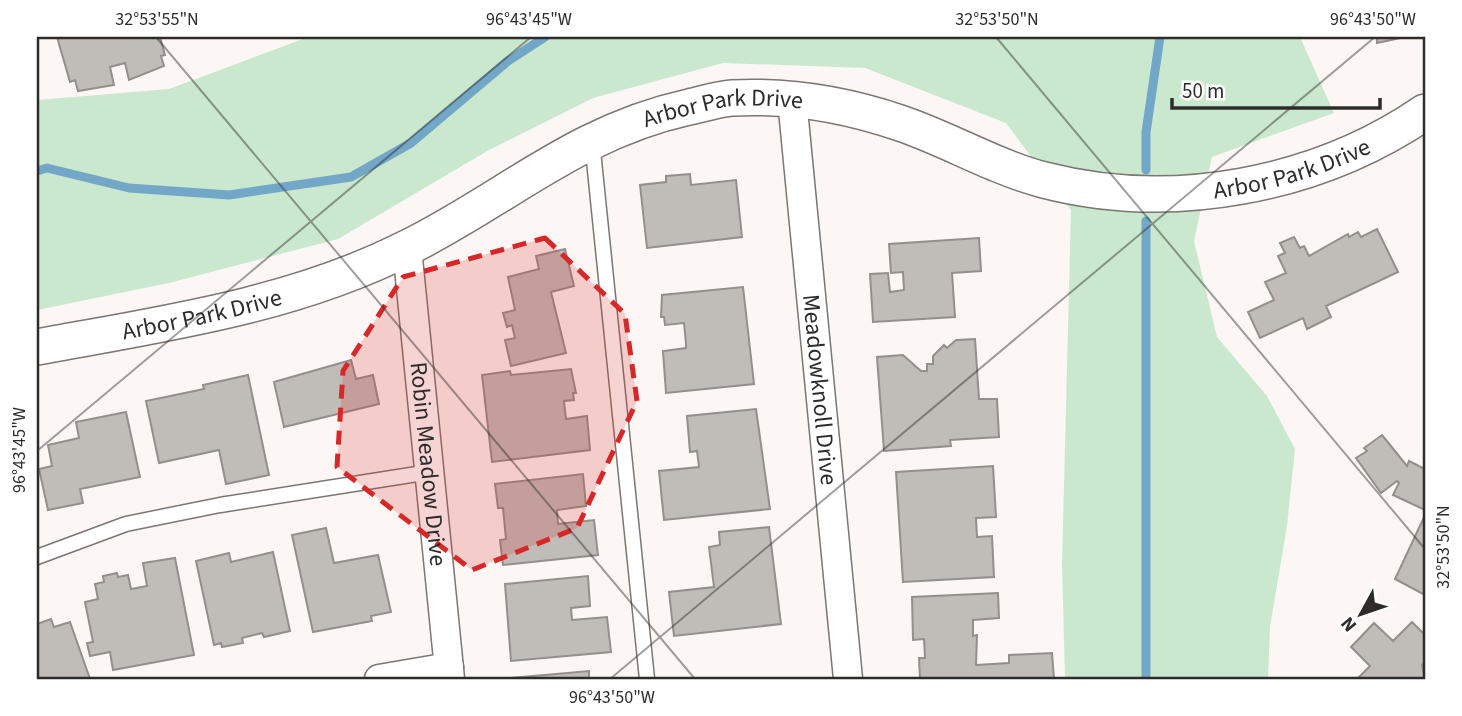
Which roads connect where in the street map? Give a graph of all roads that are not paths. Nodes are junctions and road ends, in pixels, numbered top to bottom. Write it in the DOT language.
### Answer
graph roads {
  1 [pos="792,99"];
  2 [pos="1425,112"];
  3 [pos="592,139"];
  4 [pos="407,248"];
  5 [pos="37,347"];
  6 [pos="430,472"];
  7 [pos="37,557"];
  8 [pos="449,673"];
  9 [pos="379,679"];
  10 [pos="647,679"];
  11 [pos="848,679"];
  1 -- 2 [label="street, Arbor Park Drive"];
  1 -- 3 [label="street, Arbor Park Drive"];
  1 -- 11 [label="street, Meadowknoll Drive"];
  3 -- 4 [label="street, Arbor Park Drive"];
  3 -- 10 [label="lane"];
  4 -- 5 [label="street, Arbor Park Drive"];
  4 -- 6 [label="street, Robin Meadow Drive"];
  6 -- 7 [label="lane"];
  6 -- 8 [label="street, Robin Meadow Drive"];
  8 -- 9 [label="street"];
}
